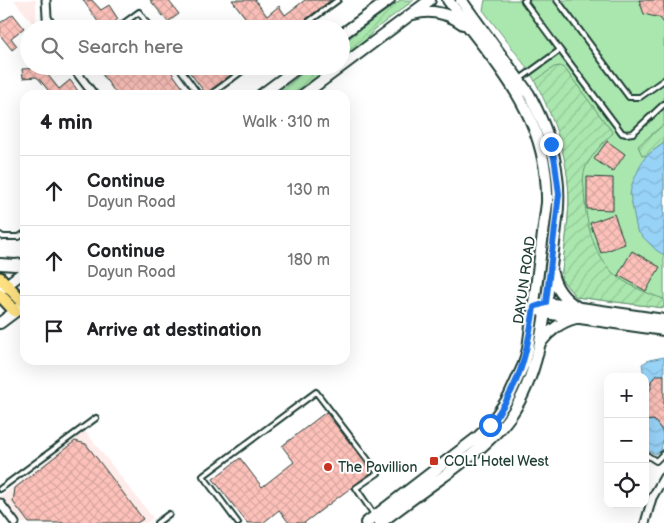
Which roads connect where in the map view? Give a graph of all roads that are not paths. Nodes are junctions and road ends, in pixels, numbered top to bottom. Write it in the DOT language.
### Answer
graph roads {
  1 [pos="46,0"];
  2 [pos="338,0"];
  3 [pos="389,0"];
  4 [pos="430,0"];
  5 [pos="448,0"];
  6 [pos="461,0"];
  7 [pos="470,0"];
  8 [pos="526,0"];
  9 [pos="557,0"];
  10 [pos="410,15"];
  11 [pos="475,19"];
  12 [pos="48,20"];
  13 [pos="128,20"];
  14 [pos="145,20"];
  15 [pos="311,20"];
  16 [pos="350,28"];
  17 [pos="471,31"];
  18 [pos="560,50"];
  19 [pos="350,60"];
  20 [pos="79,75"];
  21 [pos="185,75"];
  22 [pos="237,75"];
  23 [pos="285,75"];
  24 [pos="330,75"];
  25 [pos="520,79"];
  26 [pos="664,80"];
  27 [pos="90,90"];
  28 [pos="195,90"];
  29 [pos="217,90"];
  30 [pos="267,90"];
  31 [pos="310,90"];
  32 [pos="664,104"];
  33 [pos="0,235"];
  34 [pos="20,236"];
  35 [pos="0,264"];
  36 [pos="20,264"];
  37 [pos="551,267"];
  38 [pos="20,274"];
  39 [pos="2,284"];
  40 [pos="0,295"];
  41 [pos="20,305"];
  42 [pos="20,306"];
  43 [pos="534,307"];
  44 [pos="20,308"];
  45 [pos="545,308"];
  46 [pos="578,313"];
  47 [pos="664,320"];
  48 [pos="0,323"];
  49 [pos="664,330"];
  50 [pos="539,345"];
  51 [pos="96,418"];
  52 [pos="664,453"];
  53 [pos="649,457"];
  54 [pos="664,477"];
  55 [pos="0,489"];
  56 [pos="0,503"];
  57 [pos="169,514"];
  58 [pos="378,519"];
  59 [pos="15,523"];
  60 [pos="157,523"];
  61 [pos="238,523"];
  62 [pos="366,523"];
  63 [pos="645,523"];
  1 -- 12 [label="street"];
  2 -- 15 [label="lane"];
  3 -- 16 [label="street"];
  4 -- 10 [label="street"];
  5 -- 17 [label="street, DAYUN ROAD"];
  6 -- 11 [label="street, DAYUN ROAD"];
  7 -- 11 [label="street"];
  8 -- 18 [label="lane"];
  9 -- 26 [label="lane"];
  10 -- 17 [label="street"];
  10 -- 19 [label="street"];
  11 -- 25 [label="street, DAYUN ROAD"];
  13 -- 14 [label="lane"];
  17 -- 43 [label="street, DAYUN ROAD"];
  18 -- 25 [label="lane"];
  18 -- 32 [label="lane"];
  20 -- 27 [label="street"];
  21 -- 28 [label="lane"];
  22 -- 29 [label="lane"];
  23 -- 30 [label="street"];
  24 -- 31 [label="street"];
  25 -- 37 [label="street, DAYUN ROAD"];
  33 -- 34 [label="lane"];
  35 -- 36 [label="street"];
  37 -- 45 [label="street, DAYUN ROAD"];
  37 -- 46 [label="street"];
  38 -- 39 [label="street"];
  39 -- 41 [label="main road"];
  40 -- 42 [label="main road"];
  43 -- 45 [label="street"];
  43 -- 58 [label="street, DAYUN ROAD"];
  44 -- 48 [label="street"];
  45 -- 46 [label="street"];
  45 -- 50 [label="street, DAYUN ROAD"];
  46 -- 47 [label="street"];
  46 -- 49 [label="street"];
  46 -- 50 [label="street"];
  50 -- 58 [label="street, DAYUN ROAD"];
  51 -- 55 [label="lane"];
  52 -- 53 [label="lane"];
  54 -- 63 [label="street"];
  56 -- 59 [label="street"];
  57 -- 60 [label="lane"];
  58 -- 61 [label="lane"];
  58 -- 62 [label="street, DAYUN ROAD"];
}
